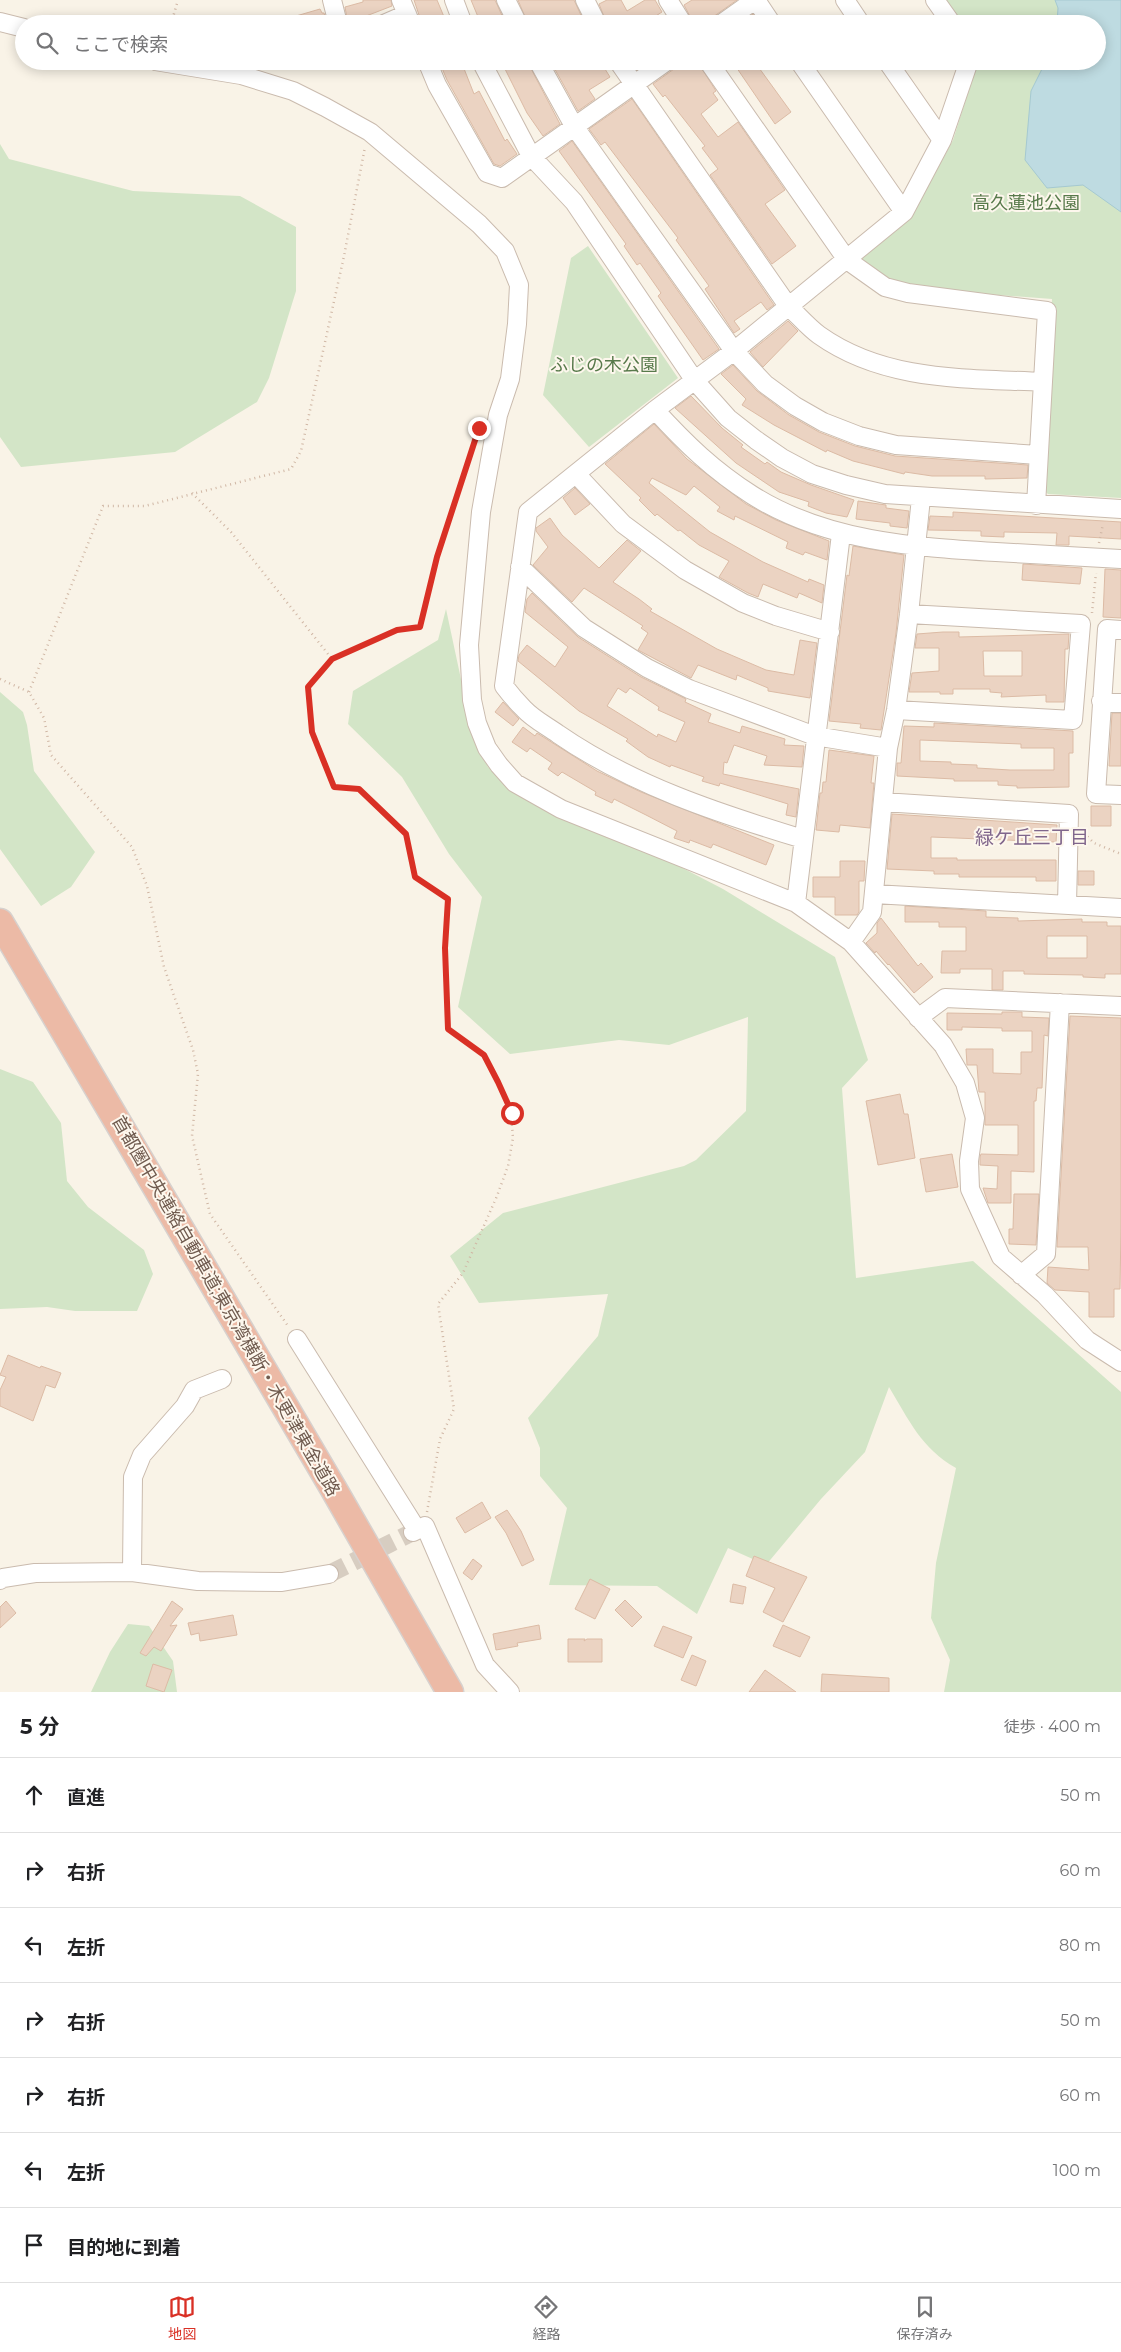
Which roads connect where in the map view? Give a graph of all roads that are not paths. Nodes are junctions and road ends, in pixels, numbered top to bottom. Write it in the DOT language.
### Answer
graph roads {
  1 [pos="332,0"];
  2 [pos="454,0"];
  3 [pos="506,0"];
  4 [pos="585,0"];
  5 [pos="668,0"];
  6 [pos="755,0"];
  7 [pos="844,0"];
  8 [pos="935,0"];
  9 [pos="336,15"];
  10 [pos="460,15"];
  11 [pos="514,15"];
  12 [pos="592,15"];
  13 [pos="677,15"];
  14 [pos="733,15"];
  15 [pos="766,15"];
  16 [pos="855,15"];
  17 [pos="946,15"];
  18 [pos="0,22"];
  19 [pos="15,26"];
  20 [pos="210,70"];
  21 [pos="431,70"];
  22 [pos="486,70"];
  23 [pos="543,70"];
  24 [pos="624,70"];
  25 [pos="654,70"];
  26 [pos="714,70"];
  27 [pos="805,70"];
  28 [pos="893,70"];
  29 [pos="966,70"];
  30 [pos="633,85"];
  31 [pos="574,126"];
  32 [pos="942,140"];
  33 [pos="531,156"];
  34 [pos="904,212"];
  35 [pos="847,260"];
  36 [pos="788,306"];
  37 [pos="734,351"];
  38 [pos="695,381"];
  39 [pos="1043,382"];
  40 [pos="655,410"];
  41 [pos="1038,455"];
  42 [pos="578,475"];
  43 [pos="921,498"];
  44 [pos="1036,505"];
  45 [pos="1121,509"];
  46 [pos="841,534"];
  47 [pos="915,547"];
  48 [pos="1121,559"];
  49 [pos="520,567"];
  50 [pos="909,614"];
  51 [pos="1121,630"];
  52 [pos="830,632"];
  53 [pos="1101,701"];
  54 [pos="1121,703"];
  55 [pos="896,710"];
  56 [pos="815,736"];
  57 [pos="888,748"];
  58 [pos="1121,795"];
  59 [pos="883,802"];
  60 [pos="803,839"];
  61 [pos="874,894"];
  62 [pos="796,903"];
  63 [pos="1067,905"];
  64 [pos="1121,908"];
  65 [pos="0,922"];
  66 [pos="851,942"];
  67 [pos="1060,1003"];
  68 [pos="1121,1006"];
  69 [pos="918,1018"];
  70 [pos="1022,1275"];
  71 [pos="297,1339"];
  72 [pos="1121,1362"];
  73 [pos="222,1379"];
  74 [pos="132,1572"];
  75 [pos="329,1574"];
  76 [pos="1,1578"];
  77 [pos="450,1692"];
  78 [pos="510,1692"];
  1 -- 9 [label="street"];
  2 -- 10 [label="street"];
  3 -- 11 [label="street"];
  4 -- 12 [label="street"];
  5 -- 13 [label="street"];
  6 -- 14 [label="street"];
  6 -- 15 [label="street"];
  7 -- 16 [label="street"];
  8 -- 17 [label="street"];
  18 -- 19 [label="street"];
  20 -- 62 [label="street"];
  21 -- 33 [label="street"];
  22 -- 33 [label="street"];
  23 -- 31 [label="street"];
  24 -- 30 [label="street"];
  25 -- 30 [label="street"];
  26 -- 35 [label="street"];
  27 -- 34 [label="street"];
  28 -- 32 [label="street"];
  29 -- 32 [label="street"];
  30 -- 31 [label="street"];
  30 -- 36 [label="street"];
  31 -- 33 [label="street"];
  31 -- 37 [label="street"];
  32 -- 34 [label="street"];
  33 -- 38 [label="street"];
  34 -- 35 [label="street"];
  35 -- 36 [label="street"];
  35 -- 39 [label="street"];
  36 -- 37 [label="street"];
  36 -- 39 [label="street"];
  37 -- 38 [label="street"];
  37 -- 41 [label="street"];
  38 -- 40 [label="street"];
  38 -- 43 [label="street"];
  39 -- 41 [label="street"];
  40 -- 42 [label="street"];
  40 -- 46 [label="street"];
  41 -- 44 [label="street"];
  42 -- 49 [label="street"];
  42 -- 52 [label="street"];
  43 -- 44 [label="street"];
  43 -- 47 [label="street"];
  44 -- 45 [label="street"];
  46 -- 47 [label="street"];
  46 -- 52 [label="street"];
  47 -- 48 [label="street"];
  47 -- 50 [label="street"];
  49 -- 56 [label="street"];
  49 -- 60 [label="street"];
  50 -- 55 [label="street"];
  50 -- 55 [label="street"];
  51 -- 53 [label="street"];
  52 -- 56 [label="street"];
  53 -- 54 [label="street"];
  53 -- 58 [label="street"];
  55 -- 57 [label="street"];
  56 -- 57 [label="street"];
  56 -- 60 [label="street"];
  57 -- 59 [label="street"];
  59 -- 61 [label="street"];
  59 -- 63 [label="street"];
  60 -- 62 [label="street"];
  61 -- 63 [label="street"];
  61 -- 66 [label="street"];
  62 -- 66 [label="street"];
  63 -- 64 [label="street"];
  65 -- 77 [label="highway, 首都圏中央連絡自動車道;東京湾横断・木更津東金道路"];
  66 -- 69 [label="street"];
  67 -- 68 [label="street"];
  67 -- 69 [label="street"];
  67 -- 70 [label="street"];
  69 -- 70 [label="street"];
  70 -- 72 [label="street"];
  71 -- 78 [label="street"];
  73 -- 74 [label="street"];
  74 -- 75 [label="street"];
  74 -- 76 [label="street"];
}
